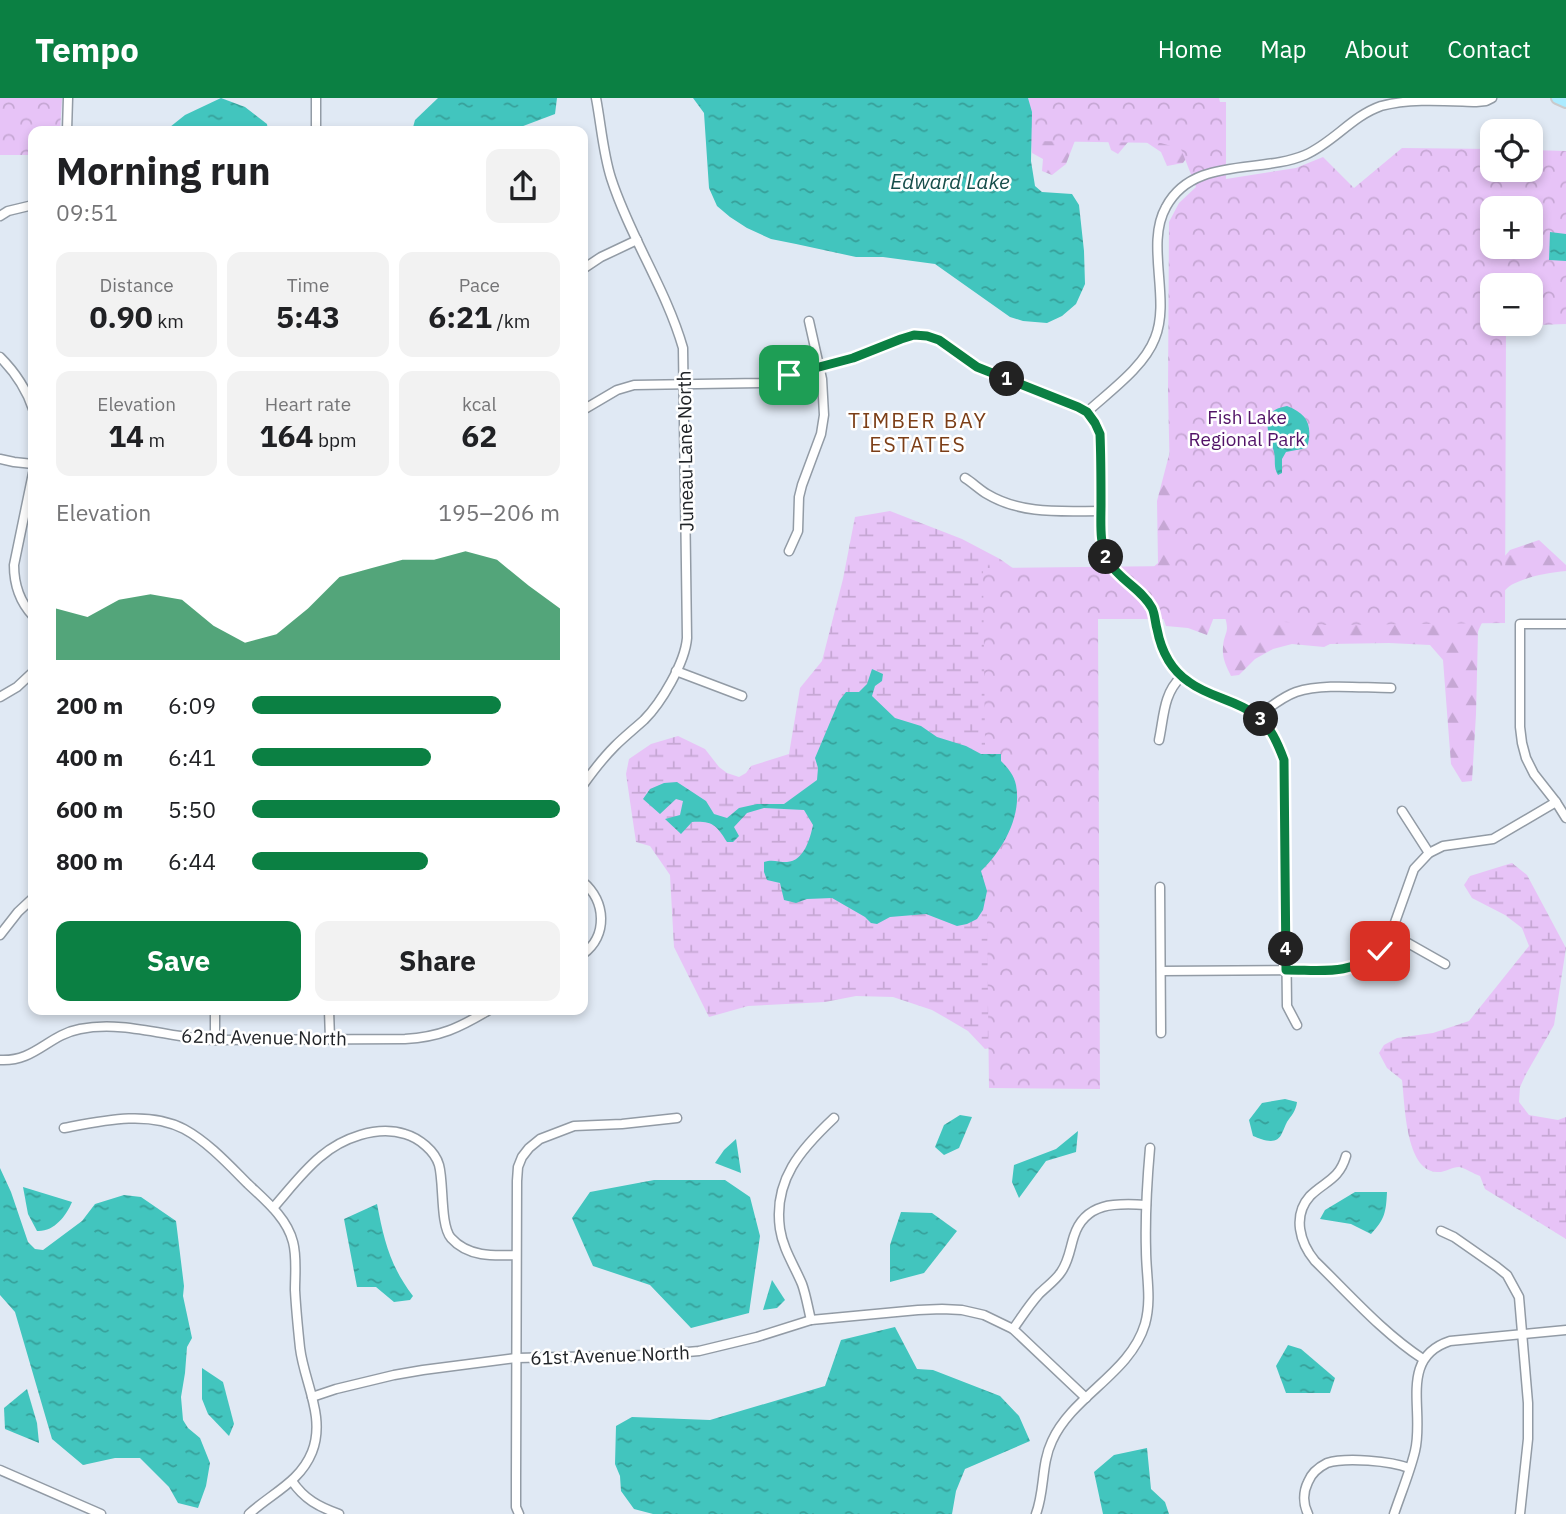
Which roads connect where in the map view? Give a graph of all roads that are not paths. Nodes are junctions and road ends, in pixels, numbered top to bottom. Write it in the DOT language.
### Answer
graph roads {
  1 [pos="68,98"];
  2 [pos="316,98"];
  3 [pos="596,98"];
  4 [pos="1492,98"];
  5 [pos="1557,98"];
  6 [pos="1566,102"];
  7 [pos="66,126"];
  8 [pos="316,126"];
  9 [pos="28,206"];
  10 [pos="0,216"];
  11 [pos="637,240"];
  12 [pos="588,265"];
  13 [pos="809,321"];
  14 [pos="0,357"];
  15 [pos="820,367"];
  16 [pos="685,384"];
  17 [pos="28,393"];
  18 [pos="588,407"];
  19 [pos="1087,412"];
  20 [pos="0,459"];
  21 [pos="28,464"];
  22 [pos="965,478"];
  23 [pos="28,497"];
  24 [pos="1101,511"];
  25 [pos="789,551"];
  26 [pos="28,610"];
  27 [pos="1566,624"];
  28 [pos="676,671"];
  29 [pos="28,677"];
  30 [pos="1181,677"];
  31 [pos="1391,688"];
  32 [pos="742,696"];
  33 [pos="0,697"];
  34 [pos="1258,716"];
  35 [pos="1159,740"];
  36 [pos="588,779"];
  37 [pos="1556,802"];
  38 [pos="1402,811"];
  39 [pos="1566,818"];
  40 [pos="1429,853"];
  41 [pos="588,887"];
  42 [pos="1160,887"];
  43 [pos="28,903"];
  44 [pos="1392,934"];
  45 [pos="0,935"];
  46 [pos="588,950"];
  47 [pos="1444,964"];
  48 [pos="1286,970"];
  49 [pos="1161,971"];
  50 [pos="215,1015"];
  51 [pos="329,1015"];
  52 [pos="480,1015"];
  53 [pos="1297,1025"];
  54 [pos="1161,1033"];
  55 [pos="330,1039"];
  56 [pos="215,1040"];
  57 [pos="0,1060"];
  58 [pos="677,1118"];
  59 [pos="834,1118"];
  60 [pos="64,1128"];
  61 [pos="1150,1148"];
  62 [pos="1346,1157"];
  63 [pos="1146,1205"];
  64 [pos="273,1208"];
  65 [pos="1441,1231"];
  66 [pos="516,1255"];
  67 [pos="811,1320"];
  68 [pos="1013,1329"];
  69 [pos="1566,1330"];
  70 [pos="1523,1334"];
  71 [pos="516,1358"];
  72 [pos="1423,1359"];
  73 [pos="312,1397"];
  74 [pos="1086,1398"];
  75 [pos="1409,1468"];
  76 [pos="0,1470"];
  77 [pos="292,1482"];
  78 [pos="268,1500"];
  79 [pos="101,1514"];
  80 [pos="249,1514"];
  81 [pos="261,1514"];
  82 [pos="339,1514"];
  83 [pos="519,1514"];
  84 [pos="1036,1514"];
  85 [pos="1308,1514"];
  86 [pos="1394,1514"];
  87 [pos="1520,1514"];
  1 -- 7 [label="street"];
  2 -- 8 [label="street"];
  3 -- 11 [label="street, Juneau Lane North"];
  4 -- 19 [label="street"];
  5 -- 6 [label="main road"];
  9 -- 10 [label="street"];
  11 -- 12 [label="street"];
  11 -- 16 [label="street, Juneau Lane North"];
  13 -- 15 [label="street"];
  14 -- 17 [label="street"];
  15 -- 16 [label="street"];
  15 -- 19 [label="street"];
  15 -- 25 [label="street"];
  16 -- 18 [label="street"];
  16 -- 28 [label="street, Juneau Lane North"];
  19 -- 24 [label="street"];
  20 -- 21 [label="street"];
  22 -- 24 [label="street"];
  23 -- 26 [label="street"];
  24 -- 30 [label="street"];
  27 -- 37 [label="street"];
  28 -- 32 [label="street"];
  28 -- 36 [label="street, Juneau Lane North"];
  29 -- 33 [label="street"];
  30 -- 34 [label="street"];
  30 -- 35 [label="street"];
  31 -- 34 [label="street"];
  34 -- 48 [label="street"];
  37 -- 39 [label="street"];
  37 -- 40 [label="street"];
  38 -- 40 [label="street"];
  40 -- 44 [label="street"];
  41 -- 46 [label="street"];
  42 -- 49 [label="street"];
  43 -- 45 [label="street"];
  44 -- 47 [label="street"];
  44 -- 48 [label="street"];
  48 -- 49 [label="street"];
  48 -- 53 [label="street"];
  49 -- 54 [label="street"];
  50 -- 56 [label="street"];
  51 -- 55 [label="street"];
  52 -- 55 [label="street, 62nd Avenue North"];
  55 -- 56 [label="street, 62nd Avenue North"];
  56 -- 57 [label="street, 62nd Avenue North"];
  58 -- 66 [label="street"];
  59 -- 67 [label="street"];
  60 -- 64 [label="street"];
  61 -- 63 [label="street"];
  62 -- 72 [label="street"];
  63 -- 68 [label="street"];
  63 -- 74 [label="street"];
  64 -- 66 [label="street"];
  64 -- 73 [label="street"];
  65 -- 70 [label="street"];
  66 -- 71 [label="street"];
  67 -- 68 [label="street, 61st Avenue North"];
  67 -- 71 [label="street, 61st Avenue North"];
  68 -- 74 [label="street, 61st Avenue North"];
  69 -- 70 [label="street"];
  70 -- 72 [label="street"];
  70 -- 87 [label="street"];
  71 -- 73 [label="street, 61st Avenue North"];
  71 -- 83 [label="street"];
  72 -- 75 [label="street"];
  73 -- 77 [label="street"];
  74 -- 84 [label="street"];
  75 -- 85 [label="street"];
  75 -- 86 [label="street"];
  76 -- 79 [label="street"];
  77 -- 78 [label="street"];
  77 -- 82 [label="street"];
  78 -- 80 [label="street"];
  78 -- 81 [label="street"];
}
